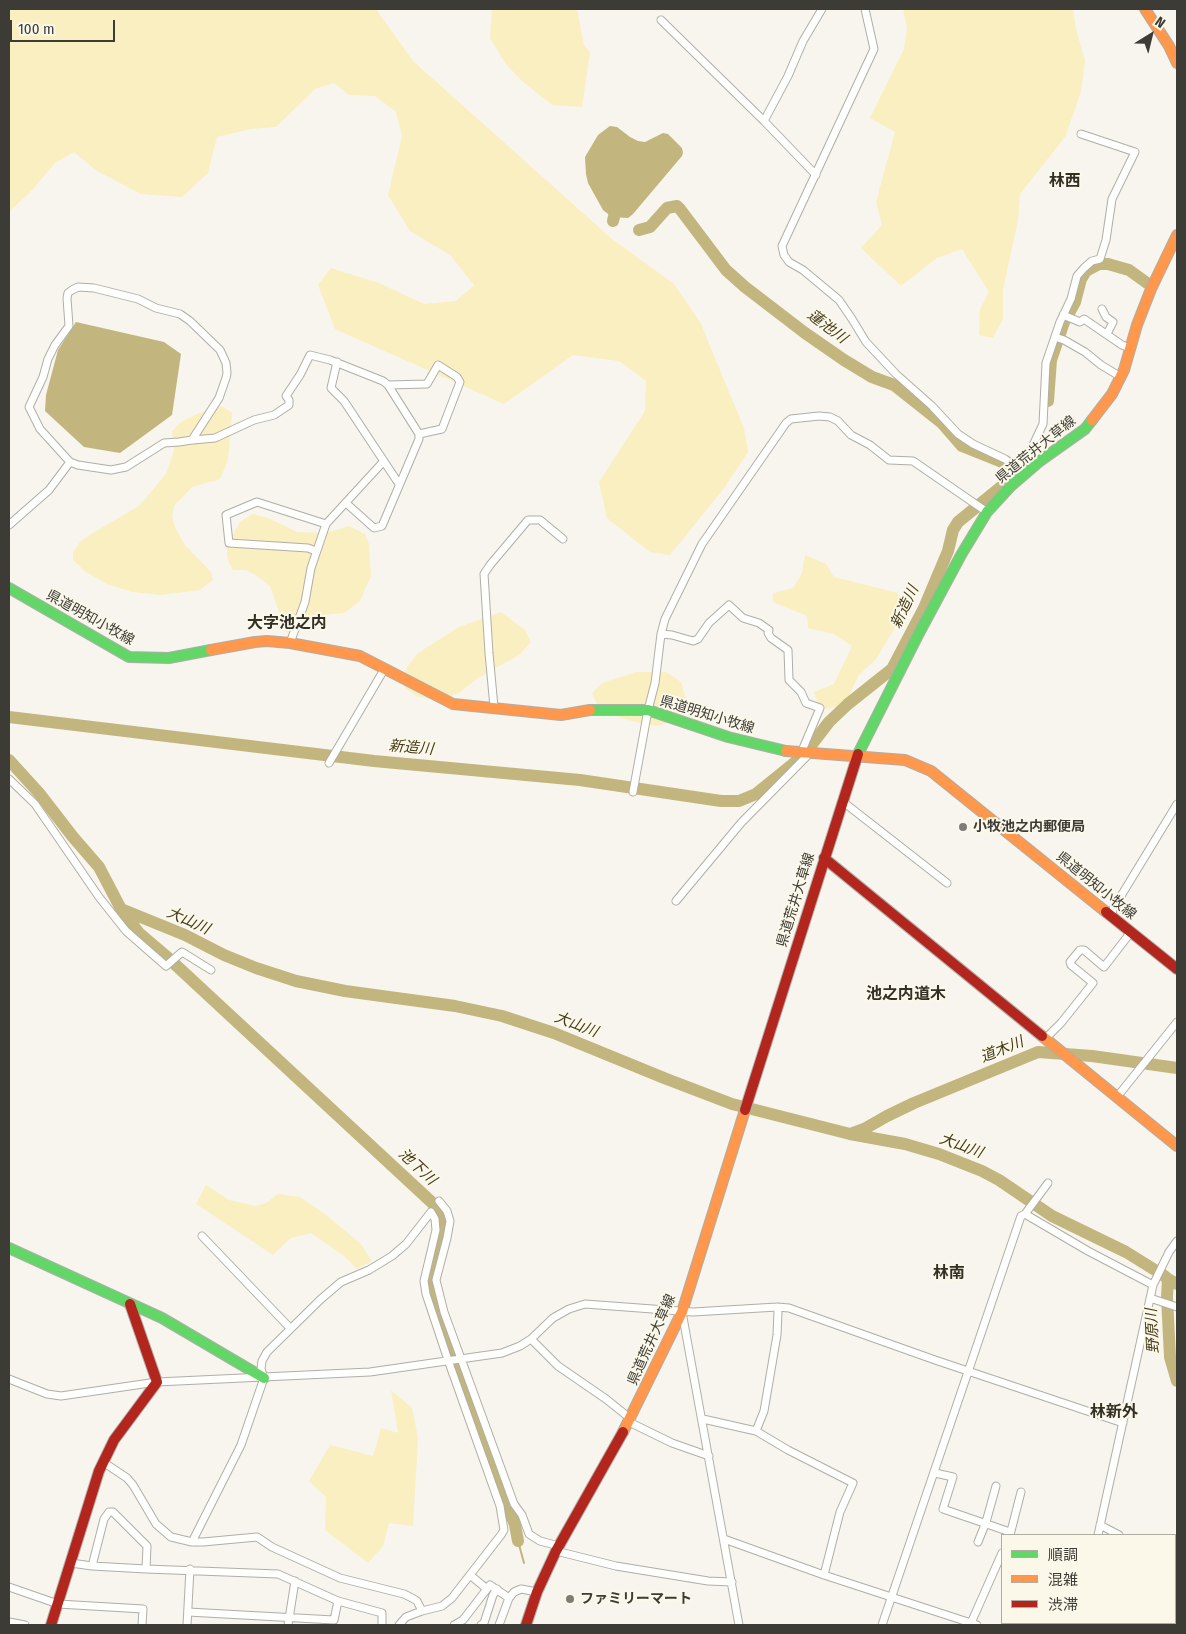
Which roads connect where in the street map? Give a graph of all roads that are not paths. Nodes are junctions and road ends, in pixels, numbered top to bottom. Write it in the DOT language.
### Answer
graph roads {
  1 [pos="822,9"];
  2 [pos="865,9"];
  3 [pos="1145,9"];
  4 [pos="661,20"];
  5 [pos="1177,63"];
  6 [pos="764,121"];
  7 [pos="1081,134"];
  8 [pos="816,175"];
  9 [pos="1177,235"];
  10 [pos="1102,309"];
  11 [pos="1063,315"];
  12 [pos="1107,334"];
  13 [pos="1055,337"];
  14 [pos="1130,348"];
  15 [pos="337,362"];
  16 [pos="1121,377"];
  17 [pos="388,385"];
  18 [pos="419,434"];
  19 [pos="192,440"];
  20 [pos="70,462"];
  21 [pos="384,462"];
  22 [pos="1022,471"];
  23 [pos="399,484"];
  24 [pos="346,503"];
  25 [pos="987,511"];
  26 [pos="9,524"];
  27 [pos="326,524"];
  28 [pos="562,538"];
  29 [pos="316,551"];
  30 [pos="9,588"];
  31 [pos="661,634"];
  32 [pos="290,643"];
  33 [pos="385,668"];
  34 [pos="494,707"];
  35 [pos="648,710"];
  36 [pos="805,754"];
  37 [pos="857,755"];
  38 [pos="330,763"];
  39 [pos="9,779"];
  40 [pos="633,792"];
  41 [pos="842,801"];
  42 [pos="1177,804"];
  43 [pos="824,858"];
  44 [pos="947,883"];
  45 [pos="676,900"];
  46 [pos="1112,915"];
  47 [pos="1131,932"];
  48 [pos="1177,969"];
  49 [pos="211,970"];
  50 [pos="1177,1022"];
  51 [pos="1049,1042"];
  52 [pos="1117,1097"];
  53 [pos="1177,1146"];
  54 [pos="1048,1184"];
  55 [pos="439,1201"];
  56 [pos="1026,1212"];
  57 [pos="202,1236"];
  58 [pos="1177,1242"];
  59 [pos="9,1248"];
  60 [pos="1153,1285"];
  61 [pos="1150,1298"];
  62 [pos="130,1304"];
  63 [pos="777,1307"];
  64 [pos="1175,1307"];
  65 [pos="682,1312"];
  66 [pos="290,1328"];
  67 [pos="531,1339"];
  68 [pos="461,1358"];
  69 [pos="448,1360"];
  70 [pos="969,1370"];
  71 [pos="264,1378"];
  72 [pos="9,1379"];
  73 [pos="157,1382"];
  74 [pos="703,1419"];
  75 [pos="630,1420"];
  76 [pos="1123,1424"];
  77 [pos="756,1431"];
  78 [pos="709,1456"];
  79 [pos="103,1462"];
  80 [pos="935,1473"];
  81 [pos="996,1486"];
  82 [pos="1020,1492"];
  83 [pos="986,1522"];
  84 [pos="1100,1525"];
  85 [pos="1010,1534"];
  86 [pos="1098,1534"];
  87 [pos="1117,1534"];
  88 [pos="724,1539"];
  89 [pos="192,1542"];
  90 [pos="978,1542"];
  91 [pos="558,1548"];
  92 [pos="1001,1556"];
  93 [pos="71,1563"];
  94 [pos="92,1566"];
  95 [pos="146,1568"];
  96 [pos="190,1569"];
  97 [pos="470,1575"];
  98 [pos="824,1575"];
  99 [pos="295,1582"];
  100 [pos="732,1582"];
  101 [pos="9,1587"];
  102 [pos="487,1589"];
  103 [pos="497,1589"];
  104 [pos="536,1592"];
  105 [pos="892,1597"];
  106 [pos="509,1598"];
  107 [pos="338,1601"];
  108 [pos="58,1604"];
  109 [pos="422,1610"];
  110 [pos="188,1612"];
  111 [pos="9,1622"];
  112 [pos="288,1622"];
  113 [pos="974,1624"];
  114 [pos="25,1625"];
  115 [pos="51,1625"];
  116 [pos="142,1625"];
  117 [pos="187,1625"];
  118 [pos="382,1625"];
  119 [pos="399,1625"];
  120 [pos="454,1625"];
  121 [pos="481,1625"];
  122 [pos="499,1625"];
  123 [pos="526,1625"];
  124 [pos="740,1625"];
  125 [pos="882,1625"];
  1 -- 6 [label="street"];
  2 -- 8 [label="street"];
  3 -- 5 [label="main road"];
  4 -- 6 [label="street"];
  6 -- 8 [label="street"];
  7 -- 11 [label="street"];
  8 -- 22 [label="street"];
  9 -- 14 [label="main road, 県道荒井大草線"];
  10 -- 12 [label="street"];
  11 -- 12 [label="street"];
  11 -- 13 [label="street"];
  12 -- 14 [label="street"];
  13 -- 16 [label="street"];
  13 -- 22 [label="street"];
  14 -- 16 [label="main road, 県道荒井大草線"];
  15 -- 17 [label="street"];
  15 -- 19 [label="street"];
  15 -- 21 [label="street"];
  16 -- 22 [label="main road, 県道荒井大草線"];
  17 -- 18 [label="street"];
  17 -- 18 [label="street"];
  18 -- 23 [label="street"];
  19 -- 20 [label="street"];
  19 -- 20 [label="street"];
  20 -- 26 [label="street"];
  21 -- 23 [label="street"];
  21 -- 24 [label="street"];
  22 -- 25 [label="main road, 県道荒井大草線"];
  23 -- 24 [label="street"];
  24 -- 27 [label="street"];
  25 -- 31 [label="street"];
  25 -- 37 [label="main road, 県道荒井大草線"];
  27 -- 29 [label="street"];
  27 -- 29 [label="street"];
  28 -- 34 [label="street"];
  29 -- 32 [label="street"];
  30 -- 32 [label="main road, 県道明知小牧線"];
  31 -- 35 [label="street"];
  31 -- 36 [label="street"];
  32 -- 33 [label="main road, 県道明知小牧線"];
  33 -- 34 [label="main road, 県道明知小牧線"];
  33 -- 38 [label="street"];
  34 -- 35 [label="main road, 県道明知小牧線"];
  35 -- 36 [label="main road, 県道明知小牧線"];
  35 -- 40 [label="street"];
  36 -- 37 [label="main road, 県道明知小牧線"];
  36 -- 45 [label="street"];
  37 -- 41 [label="main road, 県道荒井大草線"];
  37 -- 46 [label="main road, 県道明知小牧線"];
  39 -- 49 [label="street"];
  41 -- 43 [label="main road, 県道荒井大草線"];
  41 -- 44 [label="street"];
  42 -- 46 [label="street"];
  43 -- 51 [label="main road"];
  43 -- 65 [label="main road, 県道荒井大草線"];
  46 -- 47 [label="main road, 県道明知小牧線"];
  47 -- 48 [label="main road, 県道明知小牧線"];
  47 -- 51 [label="street"];
  50 -- 52 [label="street"];
  51 -- 52 [label="main road"];
  52 -- 53 [label="main road"];
  54 -- 56 [label="street"];
  55 -- 68 [label="street"];
  56 -- 60 [label="street"];
  56 -- 70 [label="street"];
  57 -- 66 [label="street"];
  58 -- 60 [label="street"];
  59 -- 62 [label="main road"];
  60 -- 61 [label="street"];
  61 -- 64 [label="street"];
  61 -- 76 [label="street"];
  62 -- 71 [label="main road"];
  62 -- 73 [label="main road"];
  63 -- 65 [label="street"];
  63 -- 70 [label="street"];
  63 -- 77 [label="street"];
  65 -- 67 [label="street"];
  65 -- 74 [label="street"];
  65 -- 75 [label="main road, 県道荒井大草線"];
  66 -- 69 [label="street"];
  66 -- 71 [label="street"];
  67 -- 68 [label="street"];
  67 -- 75 [label="street"];
  68 -- 69 [label="street"];
  68 -- 91 [label="street"];
  69 -- 71 [label="street"];
  69 -- 97 [label="street"];
  70 -- 76 [label="street"];
  70 -- 80 [label="street"];
  71 -- 73 [label="street"];
  71 -- 89 [label="street"];
  72 -- 73 [label="street"];
  73 -- 79 [label="main road"];
  74 -- 77 [label="street"];
  74 -- 78 [label="street"];
  75 -- 78 [label="street"];
  75 -- 91 [label="main road, 県道荒井大草線"];
  76 -- 84 [label="street"];
  77 -- 98 [label="street"];
  78 -- 88 [label="street"];
  79 -- 89 [label="street"];
  79 -- 93 [label="main road"];
  80 -- 83 [label="street"];
  80 -- 105 [label="street"];
  81 -- 83 [label="street"];
  82 -- 85 [label="street"];
  83 -- 85 [label="street"];
  83 -- 90 [label="street"];
  84 -- 86 [label="street"];
  84 -- 87 [label="street"];
  88 -- 98 [label="street"];
  88 -- 100 [label="street"];
  89 -- 109 [label="street"];
  91 -- 100 [label="street"];
  91 -- 104 [label="main road, 県道荒井大草線"];
  92 -- 113 [label="street"];
  93 -- 94 [label="street"];
  93 -- 108 [label="main road"];
  94 -- 95 [label="street"];
  94 -- 95 [label="street"];
  95 -- 96 [label="street"];
  96 -- 99 [label="street"];
  96 -- 110 [label="street"];
  97 -- 102 [label="street"];
  97 -- 109 [label="street"];
  98 -- 105 [label="street"];
  99 -- 107 [label="street"];
  99 -- 112 [label="street"];
  100 -- 124 [label="street"];
  101 -- 108 [label="street"];
  102 -- 103 [label="street"];
  102 -- 120 [label="street"];
  103 -- 106 [label="street"];
  103 -- 121 [label="street"];
  104 -- 106 [label="street"];
  104 -- 123 [label="main road, 県道荒井大草線"];
  105 -- 113 [label="street"];
  105 -- 125 [label="street"];
  106 -- 122 [label="street"];
  107 -- 112 [label="street"];
  107 -- 118 [label="street"];
  108 -- 115 [label="main road"];
  108 -- 116 [label="street"];
  109 -- 119 [label="street"];
  110 -- 112 [label="street"];
  110 -- 117 [label="street"];
  111 -- 114 [label="street"];
}
